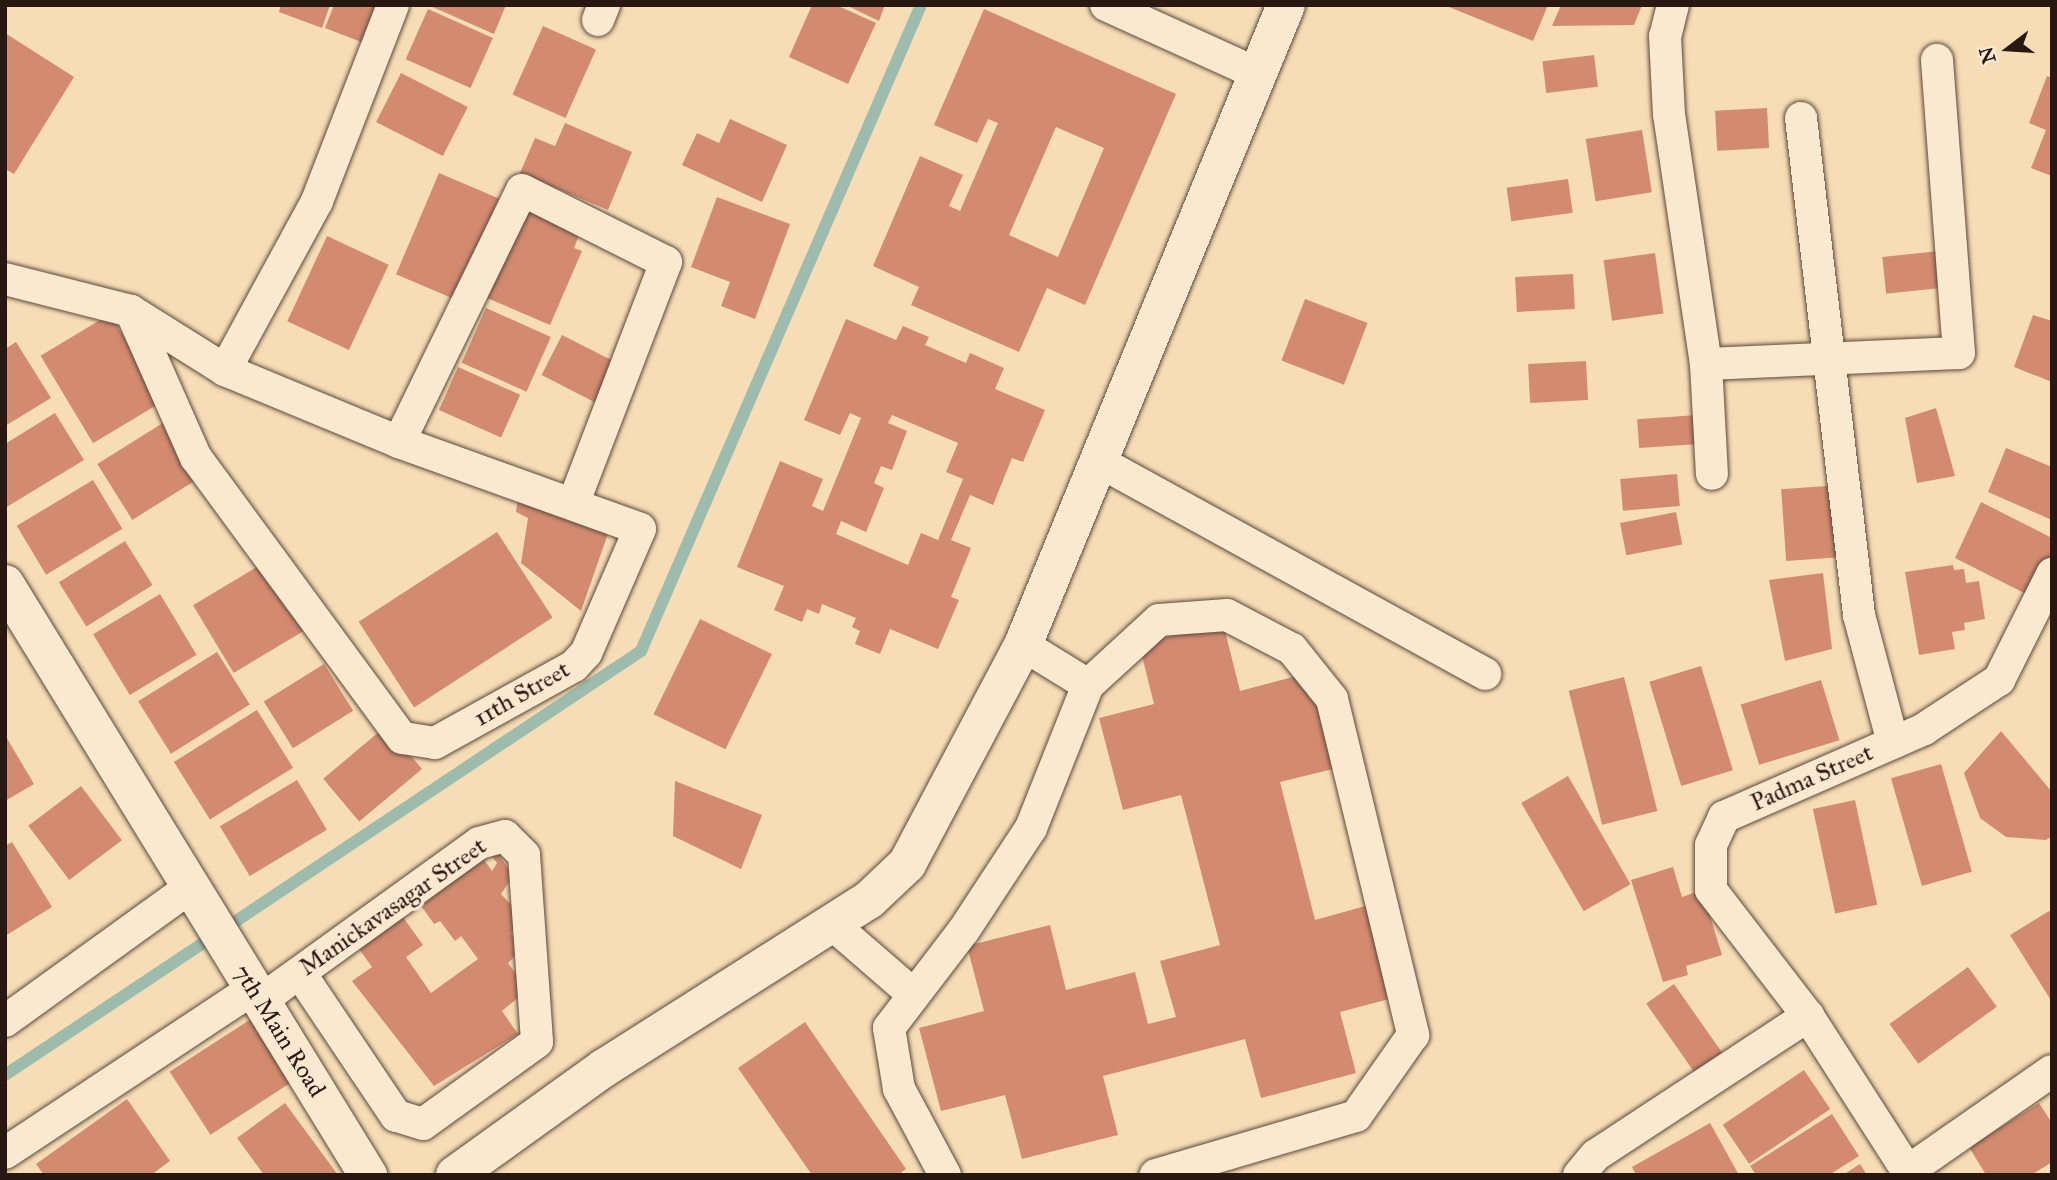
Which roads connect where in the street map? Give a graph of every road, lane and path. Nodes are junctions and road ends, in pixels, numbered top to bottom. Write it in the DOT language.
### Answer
graph roads {
  1 [pos="393,5"];
  2 [pos="1106,5"];
  3 [pos="1286,5"];
  4 [pos="1674,5"];
  5 [pos="1937,60"];
  6 [pos="1256,73"];
  7 [pos="1801,118"];
  8 [pos="5,279"];
  9 [pos="131,312"];
  10 [pos="1829,359"];
  11 [pos="1706,364"];
  12 [pos="225,370"];
  13 [pos="399,442"];
  14 [pos="1098,461"];
  15 [pos="1712,474"];
  16 [pos="574,502"];
  17 [pos="2052,574"];
  18 [pos="5,584"];
  19 [pos="1023,645"];
  20 [pos="1485,674"];
  21 [pos="1088,685"];
  22 [pos="1893,743"];
  23 [pos="199,902"];
  24 [pos="832,924"];
  25 [pos="266,983"];
  26 [pos="914,995"];
  27 [pos="1808,1016"];
  28 [pos="5,1021"];
  29 [pos="2052,1072"];
  30 [pos="5,1153"];
  31 [pos="1909,1173"];
  32 [pos="368,1175"];
  33 [pos="454,1175"];
  34 [pos="945,1175"];
  35 [pos="1155,1175"];
  36 [pos="1579,1175"];
  1 -- 12 [label="street"];
  2 -- 6 [label="street"];
  3 -- 6 [label="street"];
  4 -- 11 [label="street"];
  5 -- 10 [label="street"];
  6 -- 14 [label="street"];
  7 -- 10 [label="street"];
  8 -- 9 [label="street, 11th Street"];
  9 -- 12 [label="street, 11th Street"];
  9 -- 16 [label="street, 11th Street"];
  10 -- 11 [label="street"];
  10 -- 22 [label="street"];
  11 -- 15 [label="street"];
  12 -- 13 [label="street, 11th Street"];
  13 -- 16 [label="street, 11th Street"];
  13 -- 16 [label="street"];
  14 -- 19 [label="street"];
  14 -- 20 [label="street"];
  17 -- 22 [label="street, Padma Street"];
  18 -- 23 [label="street, 7th Main Road"];
  19 -- 21 [label="street"];
  19 -- 24 [label="street"];
  21 -- 26 [label="street"];
  21 -- 35 [label="street"];
  22 -- 27 [label="street, Padma Street"];
  23 -- 25 [label="street, 7th Main Road"];
  23 -- 28 [label="street"];
  24 -- 26 [label="street"];
  24 -- 33 [label="street"];
  25 -- 25 [label="street, Manickavasagar Street"];
  25 -- 30 [label="street"];
  25 -- 32 [label="street, 7th Main Road"];
  26 -- 34 [label="street"];
  27 -- 31 [label="street, Padma Street"];
  27 -- 36 [label="street"];
  29 -- 31 [label="street"];
}
